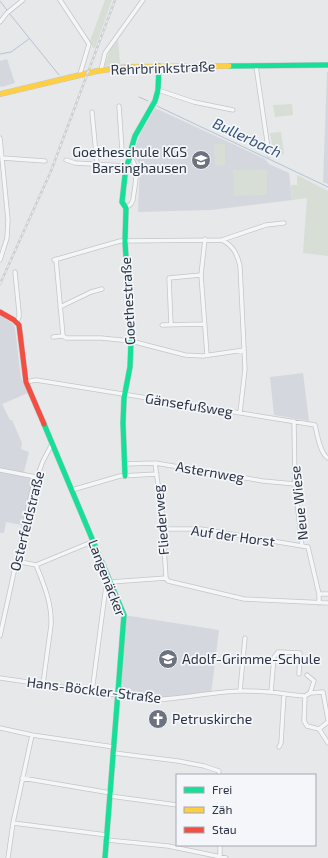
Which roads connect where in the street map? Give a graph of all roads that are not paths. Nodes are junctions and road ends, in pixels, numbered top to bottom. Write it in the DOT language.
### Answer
graph roads {
  1 [pos="23,0"];
  2 [pos="60,0"];
  3 [pos="143,0"];
  4 [pos="0,22"];
  5 [pos="328,65"];
  6 [pos="159,66"];
  7 [pos="256,66"];
  8 [pos="101,70"];
  9 [pos="80,74"];
  10 [pos="158,90"];
  11 [pos="0,94"];
  12 [pos="119,106"];
  13 [pos="233,110"];
  14 [pos="92,112"];
  15 [pos="0,138"];
  16 [pos="0,141"];
  17 [pos="269,155"];
  18 [pos="130,156"];
  19 [pos="2,158"];
  20 [pos="66,160"];
  21 [pos="45,161"];
  22 [pos="97,164"];
  23 [pos="126,166"];
  24 [pos="126,208"];
  25 [pos="284,223"];
  26 [pos="205,239"];
  27 [pos="125,240"];
  28 [pos="222,240"];
  29 [pos="0,260"];
  30 [pos="15,272"];
  31 [pos="201,275"];
  32 [pos="102,289"];
  33 [pos="60,307"];
  34 [pos="0,312"];
  35 [pos="17,322"];
  36 [pos="205,324"];
  37 [pos="162,325"];
  38 [pos="172,325"];
  39 [pos="63,336"];
  40 [pos="53,337"];
  41 [pos="131,341"];
  42 [pos="244,350"];
  43 [pos="207,355"];
  44 [pos="26,382"];
  45 [pos="125,394"];
  46 [pos="240,412"];
  47 [pos="294,421"];
  48 [pos="52,444"];
  49 [pos="56,451"];
  50 [pos="47,454"];
  51 [pos="328,458"];
  52 [pos="156,463"];
  53 [pos="125,464"];
  54 [pos="0,470"];
  55 [pos="157,474"];
  56 [pos="125,476"];
  57 [pos="36,477"];
  58 [pos="295,484"];
  59 [pos="72,490"];
  60 [pos="163,529"];
  61 [pos="94,541"];
  62 [pos="302,546"];
  63 [pos="16,561"];
  64 [pos="36,565"];
  65 [pos="166,578"];
  66 [pos="111,582"];
  67 [pos="319,594"];
  68 [pos="328,594"];
  69 [pos="319,603"];
  70 [pos="328,603"];
  71 [pos="0,636"];
  72 [pos="245,638"];
  73 [pos="299,674"];
  74 [pos="307,675"];
  75 [pos="0,678"];
  76 [pos="42,684"];
  77 [pos="240,691"];
  78 [pos="92,692"];
  79 [pos="271,692"];
  80 [pos="310,693"];
  81 [pos="284,694"];
  82 [pos="118,696"];
  83 [pos="305,696"];
  84 [pos="328,721"];
  85 [pos="0,728"];
  86 [pos="319,729"];
  87 [pos="32,735"];
  88 [pos="328,743"];
  89 [pos="114,747"];
  90 [pos="280,747"];
  91 [pos="114,753"];
  92 [pos="219,773"];
  93 [pos="22,778"];
  94 [pos="111,794"];
  95 [pos="176,805"];
  96 [pos="13,823"];
  97 [pos="107,838"];
  98 [pos="220,846"];
  99 [pos="220,857"];
  100 [pos="8,858"];
  101 [pos="106,858"];
  102 [pos="226,858"];
  1 -- 4 [label="street"];
  2 -- 9 [label="street"];
  3 -- 8 [label="street"];
  5 -- 7 [label="street, Rehrbrinkstraße"];
  6 -- 7 [label="street, Rehrbrinkstraße"];
  6 -- 8 [label="street, Rehrbrinkstraße"];
  6 -- 10 [label="street, Goethestraße"];
  7 -- 17 [label="street"];
  8 -- 9 [label="street, Rehrbrinkstraße"];
  9 -- 11 [label="street, Rehrbrinkstraße"];
  10 -- 13 [label="street"];
  10 -- 18 [label="street, Goethestraße"];
  12 -- 18 [label="street"];
  14 -- 22 [label="street"];
  15 -- 16 [label="street"];
  16 -- 19 [label="street"];
  18 -- 23 [label="street, Goethestraße"];
  18 -- 24 [label="street, Goethestraße"];
  19 -- 21 [label="street"];
  19 -- 29 [label="street"];
  20 -- 22 [label="street"];
  22 -- 23 [label="street"];
  23 -- 24 [label="street, Goethestraße"];
  24 -- 27 [label="street, Goethestraße"];
  25 -- 28 [label="street"];
  26 -- 27 [label="street"];
  26 -- 28 [label="street"];
  26 -- 31 [label="street"];
  27 -- 33 [label="street"];
  27 -- 41 [label="street, Goethestraße"];
  28 -- 42 [label="street"];
  30 -- 35 [label="street"];
  31 -- 36 [label="street"];
  31 -- 38 [label="street"];
  32 -- 33 [label="street"];
  33 -- 39 [label="street"];
  34 -- 35 [label="street"];
  35 -- 44 [label="street, Langenäcker"];
  36 -- 38 [label="street"];
  36 -- 43 [label="street"];
  37 -- 38 [label="street"];
  39 -- 40 [label="street"];
  39 -- 41 [label="street"];
  41 -- 43 [label="street"];
  41 -- 45 [label="street, Goethestraße"];
  42 -- 43 [label="street"];
  42 -- 46 [label="street"];
  44 -- 45 [label="street, Gänsefußweg"];
  44 -- 48 [label="street, Langenäcker"];
  45 -- 46 [label="street, Gänsefußweg"];
  45 -- 53 [label="street, Goethestraße"];
  46 -- 47 [label="street, Gänsefußweg"];
  47 -- 51 [label="street, Gänsefußweg"];
  47 -- 58 [label="street, Neue Wiese"];
  48 -- 49 [label="street, Langenäcker"];
  48 -- 50 [label="street, Osterfeldstraße"];
  49 -- 50 [label="street, Osterfeldstraße"];
  49 -- 59 [label="street, Langenäcker"];
  50 -- 57 [label="street, Osterfeldstraße"];
  52 -- 53 [label="street, Asternweg"];
  52 -- 55 [label="street, Fliederweg"];
  52 -- 58 [label="street, Asternweg"];
  53 -- 56 [label="street, Goethestraße"];
  54 -- 57 [label="street"];
  55 -- 56 [label="street"];
  55 -- 60 [label="street, Fliederweg"];
  56 -- 59 [label="street"];
  57 -- 63 [label="street, Osterfeldstraße"];
  58 -- 62 [label="street, Neue Wiese"];
  59 -- 61 [label="street, Langenäcker"];
  60 -- 62 [label="street, Auf der Horst"];
  60 -- 65 [label="street, Fliederweg"];
  61 -- 64 [label="street"];
  61 -- 66 [label="street, Langenäcker"];
  62 -- 67 [label="street, Neue Wiese"];
  63 -- 64 [label="street"];
  63 -- 71 [label="street, Osterfeldstraße"];
  64 -- 76 [label="street"];
  65 -- 66 [label="street"];
  65 -- 69 [label="street"];
  66 -- 78 [label="street"];
  66 -- 82 [label="street, Langenäcker"];
  67 -- 68 [label="street"];
  67 -- 69 [label="street, Neue Wiese"];
  69 -- 70 [label="street"];
  72 -- 77 [label="street"];
  73 -- 79 [label="street"];
  74 -- 80 [label="street"];
  75 -- 76 [label="street, Hans-Böckler-Straße"];
  76 -- 78 [label="street, Hans-Böckler-Straße"];
  77 -- 79 [label="street, Hans-Böckler-Straße"];
  77 -- 82 [label="street, Hans-Böckler-Straße"];
  78 -- 82 [label="street, Hans-Böckler-Straße"];
  79 -- 81 [label="street, Hans-Böckler-Straße"];
  80 -- 83 [label="street"];
  80 -- 84 [label="street"];
  81 -- 83 [label="street, Hans-Böckler-Straße"];
  81 -- 90 [label="street"];
  82 -- 89 [label="street, Langenäcker"];
  83 -- 86 [label="street"];
  84 -- 86 [label="street"];
  85 -- 87 [label="street"];
  86 -- 88 [label="street"];
  87 -- 89 [label="street"];
  87 -- 93 [label="street"];
  89 -- 91 [label="street, Langenäcker"];
  91 -- 92 [label="street"];
  91 -- 94 [label="street, Langenäcker"];
  93 -- 94 [label="street"];
  93 -- 96 [label="street"];
  94 -- 95 [label="street"];
  94 -- 97 [label="street, Langenäcker"];
  96 -- 97 [label="street"];
  96 -- 100 [label="street"];
  97 -- 99 [label="street"];
  97 -- 101 [label="street, Langenäcker"];
  98 -- 99 [label="street"];
  99 -- 102 [label="street"];
}
